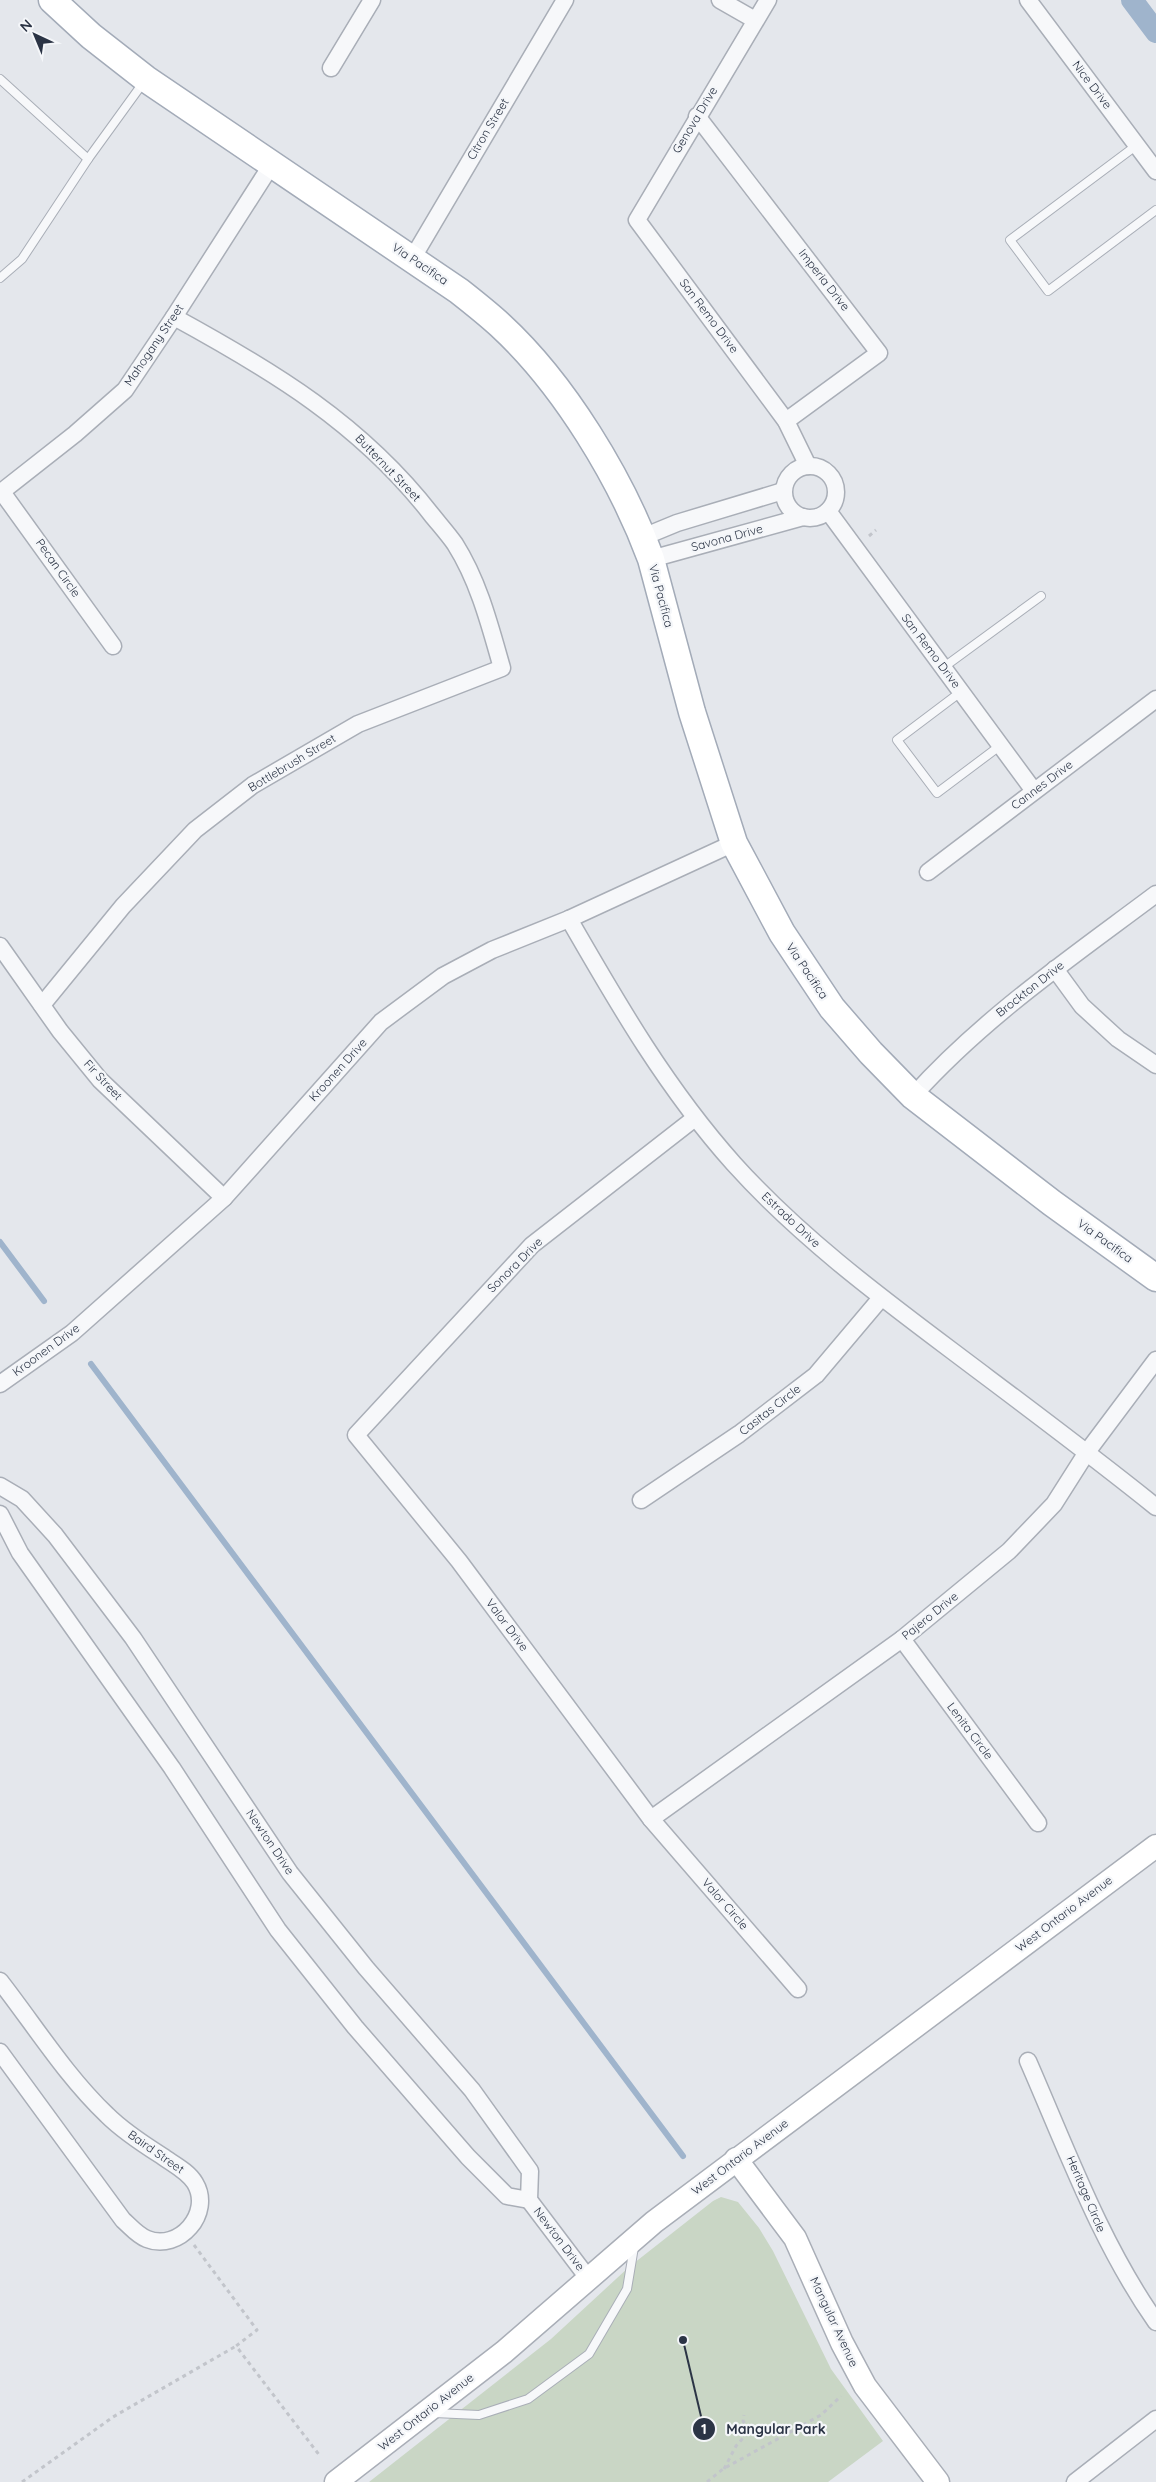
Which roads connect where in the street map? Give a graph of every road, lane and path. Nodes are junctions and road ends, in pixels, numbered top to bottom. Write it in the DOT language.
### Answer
graph roads {
  1 [pos="52,0"];
  2 [pos="372,0"];
  3 [pos="565,0"];
  4 [pos="720,0"];
  5 [pos="768,0"];
  6 [pos="1028,0"];
  7 [pos="755,20"];
  8 [pos="330,68"];
  9 [pos="0,79"];
  10 [pos="146,79"];
  11 [pos="697,116"];
  12 [pos="1137,145"];
  13 [pos="88,159"];
  14 [pos="272,164"];
  15 [pos="1156,171"];
  16 [pos="1156,210"];
  17 [pos="637,220"];
  18 [pos="412,259"];
  19 [pos="0,278"];
  20 [pos="174,317"];
  21 [pos="786,421"];
  22 [pos="808,466"];
  23 [pos="783,491"];
  24 [pos="1,493"];
  25 [pos="828,511"];
  26 [pos="803,518"];
  27 [pos="647,548"];
  28 [pos="1041,596"];
  29 [pos="113,646"];
  30 [pos="944,667"];
  31 [pos="502,668"];
  32 [pos="962,691"];
  33 [pos="1156,699"];
  34 [pos="1001,745"];
  35 [pos="1034,791"];
  36 [pos="734,843"];
  37 [pos="928,872"];
  38 [pos="1156,894"];
  39 [pos="569,919"];
  40 [pos="0,946"];
  41 [pos="1055,969"];
  42 [pos="42,1005"];
  43 [pos="1156,1065"];
  44 [pos="913,1096"];
  45 [pos="695,1118"];
  46 [pos="224,1198"];
  47 [pos="1156,1278"];
  48 [pos="881,1298"];
  49 [pos="1156,1360"];
  50 [pos="0,1384"];
  51 [pos="356,1435"];
  52 [pos="1087,1452"];
  53 [pos="0,1486"];
  54 [pos="641,1500"];
  55 [pos="1156,1507"];
  56 [pos="0,1514"];
  57 [pos="902,1638"];
  58 [pos="652,1819"];
  59 [pos="1038,1823"];
  60 [pos="1156,1846"];
  61 [pos="0,1981"];
  62 [pos="798,1989"];
  63 [pos="0,2052"];
  64 [pos="1028,2060"];
  65 [pos="736,2159"];
  66 [pos="529,2200"];
  67 [pos="636,2237"];
  68 [pos="193,2244"];
  69 [pos="588,2278"];
  70 [pos="1156,2322"];
  71 [pos="236,2346"];
  72 [pos="841,2396"];
  73 [pos="424,2413"];
  74 [pos="744,2415"];
  75 [pos="1156,2419"];
  76 [pos="320,2456"];
  77 [pos="724,2469"];
  78 [pos="22,2482"];
  79 [pos="336,2482"];
  80 [pos="707,2482"];
  81 [pos="938,2482"];
  82 [pos="1075,2482"];
  1 -- 10 [label="main road, Via Pacifica"];
  2 -- 8 [label="street"];
  3 -- 18 [label="street, Citron Street"];
  4 -- 7 [label="street"];
  5 -- 7 [label="street"];
  6 -- 12 [label="street, Nice Drive"];
  7 -- 11 [label="street, Genova Drive"];
  9 -- 13 [label="lane"];
  10 -- 13 [label="lane"];
  10 -- 14 [label="main road, Via Pacifica"];
  11 -- 17 [label="street, Genova Drive"];
  11 -- 21 [label="street, Imperia Drive"];
  12 -- 15 [label="street, Nice Drive"];
  12 -- 16 [label="lane"];
  13 -- 19 [label="lane"];
  14 -- 18 [label="main road, Via Pacifica"];
  14 -- 20 [label="street, Mahogany Street"];
  17 -- 21 [label="street, San Remo Drive"];
  18 -- 27 [label="main road, Via Pacifica"];
  20 -- 24 [label="street, Mahogany Street"];
  20 -- 31 [label="street, Butternut Street"];
  21 -- 22 [label="street, San Remo Drive"];
  22 -- 23 [label="street"];
  22 -- 25 [label="street"];
  23 -- 26 [label="street"];
  23 -- 27 [label="street"];
  24 -- 29 [label="street, Pecan Circle"];
  25 -- 26 [label="street"];
  25 -- 30 [label="street, San Remo Drive"];
  26 -- 27 [label="street, Savona Drive"];
  27 -- 36 [label="main road, Via Pacifica"];
  28 -- 30 [label="lane"];
  30 -- 32 [label="street, San Remo Drive"];
  31 -- 42 [label="street, Bottlebrush Street"];
  32 -- 34 [label="street, San Remo Drive"];
  32 -- 34 [label="lane"];
  33 -- 35 [label="street, Cannes Drive"];
  34 -- 35 [label="street, San Remo Drive"];
  35 -- 37 [label="street, Cannes Drive"];
  36 -- 39 [label="street, Kroonen Drive"];
  36 -- 44 [label="main road, Via Pacifica"];
  38 -- 41 [label="street, Brockton Drive"];
  39 -- 45 [label="street, Estrado Drive"];
  39 -- 46 [label="street, Kroonen Drive"];
  40 -- 42 [label="street, Fir Street"];
  41 -- 43 [label="street"];
  41 -- 44 [label="street, Brockton Drive"];
  42 -- 46 [label="street, Fir Street"];
  44 -- 47 [label="main road, Via Pacifica"];
  45 -- 48 [label="street, Estrado Drive"];
  45 -- 51 [label="street, Sonora Drive"];
  46 -- 50 [label="street, Kroonen Drive"];
  48 -- 52 [label="street, Estrado Drive"];
  48 -- 54 [label="street, Casitas Circle"];
  49 -- 52 [label="street, Pajero Drive"];
  51 -- 58 [label="street, Valor Drive"];
  52 -- 55 [label="street, Estrado Drive"];
  52 -- 57 [label="street, Pajero Drive"];
  53 -- 66 [label="street, Newton Drive"];
  56 -- 66 [label="street, Newton Drive"];
  57 -- 58 [label="street, Pajero Drive"];
  57 -- 59 [label="street, Lenita Circle"];
  58 -- 62 [label="street, Valor Circle"];
  60 -- 65 [label="main road, West Ontario Avenue"];
  61 -- 63 [label="street, Baird Street"];
  64 -- 70 [label="street, Heritage Circle"];
  65 -- 67 [label="main road, West Ontario Avenue"];
  65 -- 81 [label="main road, Mangular Avenue"];
  66 -- 69 [label="street, Newton Drive"];
  67 -- 69 [label="main road, West Ontario Avenue"];
  67 -- 73 [label="lane"];
  68 -- 71 [label="path"];
  69 -- 73 [label="main road, West Ontario Avenue"];
  71 -- 76 [label="path"];
  71 -- 78 [label="path"];
  72 -- 77 [label="path"];
  73 -- 79 [label="main road, West Ontario Avenue"];
  74 -- 77 [label="path"];
  75 -- 82 [label="street"];
  77 -- 80 [label="path"];
}
